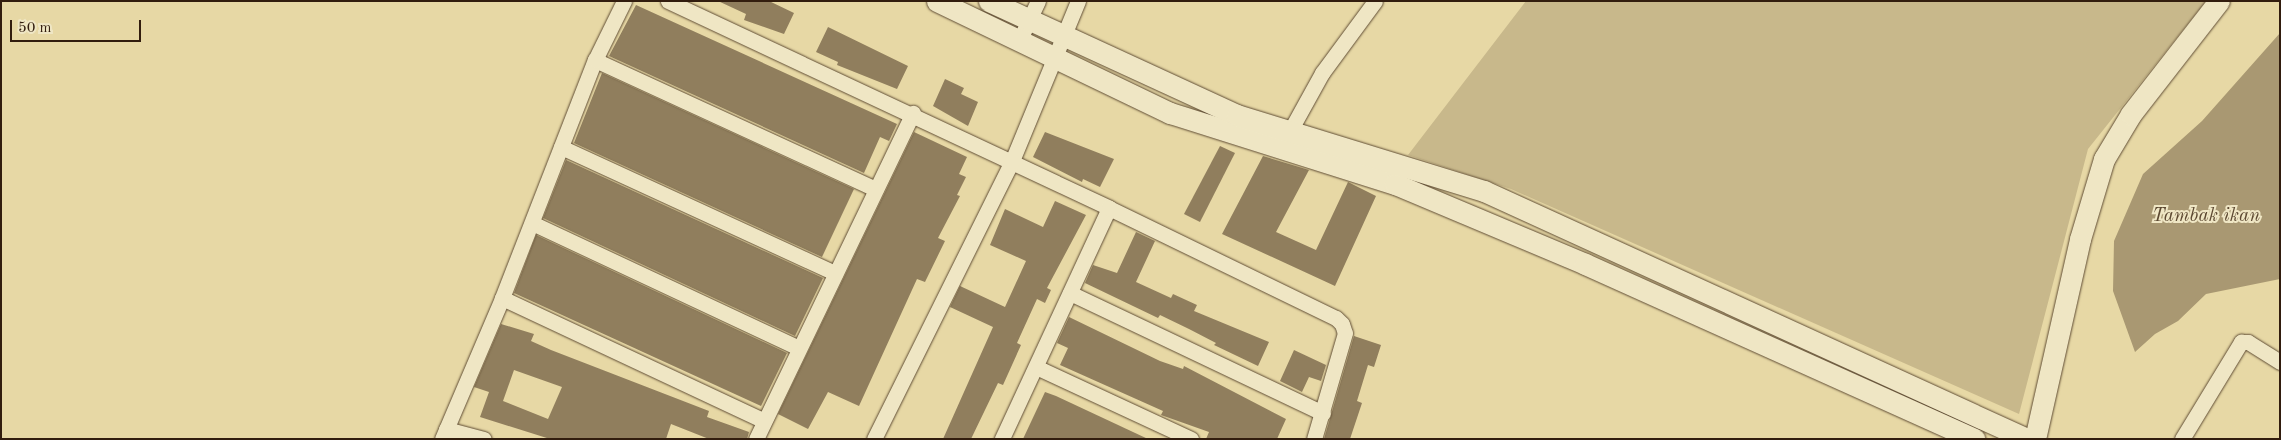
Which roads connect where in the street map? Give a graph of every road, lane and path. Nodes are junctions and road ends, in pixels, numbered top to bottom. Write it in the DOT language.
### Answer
graph roads {
  1 [pos="624,1"];
  2 [pos="668,1"];
  3 [pos="937,1"];
  4 [pos="989,1"];
  5 [pos="1078,1"];
  6 [pos="1375,1"];
  7 [pos="2219,1"];
  8 [pos="1034,11"];
  9 [pos="1065,37"];
  10 [pos="1020,39"];
  11 [pos="1056,58"];
  12 [pos="595,60"];
  13 [pos="913,113"];
  14 [pos="1286,138"];
  15 [pos="561,147"];
  16 [pos="1012,161"];
  17 [pos="876,189"];
  18 [pos="1109,208"];
  19 [pos="532,223"];
  20 [pos="1594,241"];
  21 [pos="1585,264"];
  22 [pos="835,273"];
  23 [pos="1070,293"];
  24 [pos="502,298"];
  25 [pos="799,348"];
  26 [pos="1834,351"];
  27 [pos="2280,362"];
  28 [pos="1036,367"];
  29 [pos="1824,370"];
  30 [pos="1323,413"];
  31 [pos="764,421"];
  32 [pos="444,434"];
  33 [pos="484,439"];
  34 [pos="756,439"];
  35 [pos="874,439"];
  36 [pos="1002,439"];
  37 [pos="1192,439"];
  38 [pos="1314,439"];
  39 [pos="1974,439"];
  40 [pos="2027,439"];
  41 [pos="2034,439"];
  42 [pos="2182,439"];
  1 -- 12 [label="street"];
  2 -- 13 [label="street"];
  3 -- 10 [label="street"];
  4 -- 8 [label="street"];
  5 -- 9 [label="street"];
  6 -- 14 [label="street"];
  7 -- 41 [label="street"];
  8 -- 9 [label="street"];
  8 -- 10 [label="street"];
  9 -- 11 [label="street"];
  9 -- 14 [label="street"];
  10 -- 11 [label="street"];
  11 -- 14 [label="street"];
  11 -- 16 [label="street"];
  12 -- 15 [label="street"];
  12 -- 17 [label="street"];
  13 -- 16 [label="street"];
  13 -- 17 [label="street"];
  14 -- 20 [label="street"];
  14 -- 21 [label="street"];
  15 -- 19 [label="street"];
  15 -- 22 [label="street"];
  16 -- 18 [label="street"];
  16 -- 35 [label="street"];
  17 -- 22 [label="street"];
  18 -- 23 [label="street"];
  18 -- 30 [label="street"];
  19 -- 24 [label="street"];
  19 -- 25 [label="street"];
  20 -- 21 [label="street"];
  20 -- 26 [label="street"];
  21 -- 29 [label="street"];
  22 -- 25 [label="street"];
  23 -- 28 [label="street"];
  23 -- 30 [label="street"];
  24 -- 31 [label="street"];
  24 -- 32 [label="street"];
  25 -- 31 [label="street"];
  26 -- 29 [label="street"];
  26 -- 40 [label="street"];
  27 -- 42 [label="street"];
  28 -- 36 [label="street"];
  28 -- 37 [label="street"];
  29 -- 39 [label="street"];
  30 -- 38 [label="street"];
  31 -- 34 [label="street"];
  32 -- 33 [label="street"];
}
